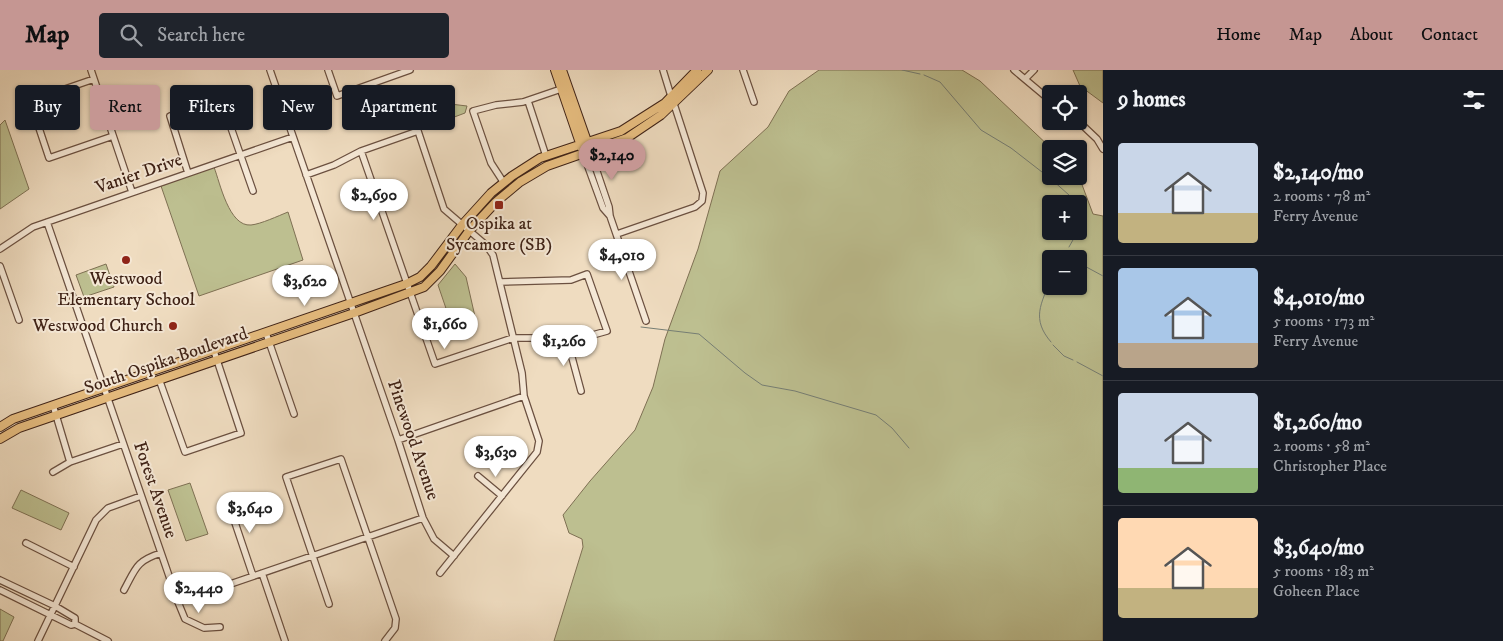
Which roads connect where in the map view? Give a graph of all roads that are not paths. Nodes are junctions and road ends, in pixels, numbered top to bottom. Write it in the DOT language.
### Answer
graph roads {
  1 [pos="91,70"];
  2 [pos="270,70"];
  3 [pos="328,70"];
  4 [pos="410,70"];
  5 [pos="555,70"];
  6 [pos="562,70"];
  7 [pos="663,70"];
  8 [pos="697,70"];
  9 [pos="708,70"];
  10 [pos="743,70"];
  11 [pos="1014,70"];
  12 [pos="1034,70"];
  13 [pos="94,79"];
  14 [pos="1025,79"];
  15 [pos="565,88"];
  16 [pos="1042,93"];
  17 [pos="673,100"];
  18 [pos="528,101"];
  19 [pos="754,102"];
  20 [pos="1087,130"];
  21 [pos="113,136"];
  22 [pos="293,137"];
  23 [pos="584,144"];
  24 [pos="1103,149"];
  25 [pos="361,151"];
  26 [pos="587,152"];
  27 [pos="241,155"];
  28 [pos="546,156"];
  29 [pos="188,173"];
  30 [pos="306,175"];
  31 [pos="504,183"];
  32 [pos="253,190"];
  33 [pos="132,192"];
  34 [pos="47,222"];
  35 [pos="462,225"];
  36 [pos="469,231"];
  37 [pos="617,234"];
  38 [pos="0,249"];
  39 [pos="0,266"];
  40 [pos="500,282"];
  41 [pos="406,284"];
  42 [pos="409,293"];
  43 [pos="350,304"];
  44 [pos="354,313"];
  45 [pos="19,320"];
  46 [pos="646,321"];
  47 [pos="266,333"];
  48 [pos="513,338"];
  49 [pos="567,339"];
  50 [pos="269,342"];
  51 [pos="214,350"];
  52 [pos="217,360"];
  53 [pos="159,380"];
  54 [pos="105,388"];
  55 [pos="581,391"];
  56 [pos="524,396"];
  57 [pos="108,397"];
  58 [pos="53,405"];
  59 [pos="294,414"];
  60 [pos="56,415"];
  61 [pos="0,427"];
  62 [pos="0,439"];
  63 [pos="398,440"];
  64 [pos="123,444"];
  65 [pos="70,462"];
  66 [pos="53,472"];
  67 [pos="478,476"];
  68 [pos="141,496"];
  69 [pos="502,496"];
  70 [pos="227,499"];
  71 [pos="423,518"];
  72 [pos="368,537"];
  73 [pos="26,543"];
  74 [pos="161,553"];
  75 [pos="313,556"];
  76 [pos="454,556"];
  77 [pos="74,567"];
  78 [pos="262,573"];
  79 [pos="440,573"];
  80 [pos="253,576"];
  81 [pos="0,580"];
  82 [pos="0,590"];
  83 [pos="124,590"];
  84 [pos="178,602"];
  85 [pos="330,604"];
  86 [pos="55,606"];
  87 [pos="51,615"];
  88 [pos="75,624"];
  89 [pos="220,627"];
  90 [pos="38,641"];
  91 [pos="108,641"];
  92 [pos="285,641"];
  93 [pos="385,641"];
  1 -- 13 [label="street"];
  2 -- 22 [label="street, Pinewood Avenue"];
  3 -- 4 [label="street"];
  5 -- 15 [label="main road"];
  6 -- 15 [label="main road"];
  7 -- 17 [label="street"];
  8 -- 17 [label="main road, South Ospika Boulevard"];
  9 -- 17 [label="main road, South Ospika Boulevard"];
  10 -- 19 [label="street"];
  11 -- 14 [label="street"];
  12 -- 14 [label="street"];
  13 -- 21 [label="street"];
  13 -- 21 [label="street"];
  14 -- 16 [label="street"];
  15 -- 18 [label="street"];
  15 -- 23 [label="main road"];
  17 -- 23 [label="main road, South Ospika Boulevard"];
  17 -- 26 [label="main road, South Ospika Boulevard"];
  17 -- 37 [label="street"];
  18 -- 28 [label="street"];
  18 -- 31 [label="street"];
  20 -- 24 [label="street"];
  21 -- 33 [label="street"];
  22 -- 27 [label="street, Vanier Drive"];
  22 -- 30 [label="street, Pinewood Avenue"];
  23 -- 26 [label="main road"];
  23 -- 28 [label="main road, South Ospika Boulevard"];
  25 -- 30 [label="street"];
  25 -- 35 [label="street"];
  25 -- 41 [label="street"];
  26 -- 36 [label="main road, South Ospika Boulevard"];
  26 -- 37 [label="street"];
  27 -- 29 [label="street, Vanier Drive"];
  27 -- 29 [label="street"];
  27 -- 32 [label="street"];
  28 -- 31 [label="main road, South Ospika Boulevard"];
  29 -- 33 [label="street, Vanier Drive"];
  30 -- 43 [label="street, Pinewood Avenue"];
  31 -- 35 [label="main road, South Ospika Boulevard"];
  33 -- 34 [label="street, Vanier Drive"];
  34 -- 38 [label="street, Vanier Drive"];
  34 -- 54 [label="street, Forest Avenue"];
  35 -- 36 [label="street"];
  35 -- 41 [label="main road, South Ospika Boulevard"];
  36 -- 40 [label="street"];
  36 -- 42 [label="main road, South Ospika Boulevard"];
  37 -- 46 [label="street"];
  39 -- 45 [label="street"];
  40 -- 48 [label="street"];
  40 -- 49 [label="street"];
  41 -- 42 [label="street"];
  41 -- 43 [label="main road, South Ospika Boulevard"];
  42 -- 44 [label="main road, South Ospika Boulevard"];
  42 -- 48 [label="street"];
  43 -- 44 [label="street, Pinewood Avenue"];
  43 -- 47 [label="main road, South Ospika Boulevard"];
  44 -- 50 [label="main road, South Ospika Boulevard"];
  44 -- 63 [label="street, Pinewood Avenue"];
  47 -- 50 [label="street"];
  47 -- 51 [label="main road, South Ospika Boulevard"];
  48 -- 49 [label="street"];
  48 -- 56 [label="street"];
  49 -- 55 [label="street"];
  50 -- 52 [label="main road, South Ospika Boulevard"];
  50 -- 59 [label="street"];
  51 -- 52 [label="street"];
  51 -- 54 [label="main road, South Ospika Boulevard"];
  52 -- 53 [label="main road, South Ospika Boulevard"];
  52 -- 53 [label="street"];
  53 -- 57 [label="main road, South Ospika Boulevard"];
  54 -- 57 [label="street, Forest Avenue"];
  54 -- 58 [label="main road, South Ospika Boulevard"];
  56 -- 63 [label="street"];
  56 -- 69 [label="street"];
  57 -- 60 [label="main road, South Ospika Boulevard"];
  57 -- 64 [label="street, Forest Avenue"];
  58 -- 60 [label="street"];
  58 -- 61 [label="main road, South Ospika Boulevard"];
  60 -- 62 [label="main road, South Ospika Boulevard"];
  60 -- 65 [label="street"];
  63 -- 71 [label="street, Pinewood Avenue"];
  64 -- 65 [label="street"];
  64 -- 68 [label="street, Forest Avenue"];
  65 -- 66 [label="street"];
  67 -- 69 [label="street"];
  68 -- 74 [label="street, Forest Avenue"];
  68 -- 77 [label="street"];
  69 -- 76 [label="street"];
  70 -- 80 [label="street"];
  71 -- 72 [label="street"];
  71 -- 76 [label="street, Pinewood Avenue"];
  72 -- 75 [label="street"];
  72 -- 75 [label="street"];
  72 -- 93 [label="street"];
  73 -- 77 [label="street"];
  74 -- 83 [label="street"];
  74 -- 84 [label="street, Forest Avenue"];
  75 -- 78 [label="street"];
  75 -- 85 [label="street"];
  76 -- 79 [label="street"];
  77 -- 86 [label="street"];
  78 -- 80 [label="street"];
  78 -- 92 [label="street"];
  80 -- 84 [label="street"];
  81 -- 86 [label="street"];
  82 -- 87 [label="street"];
  84 -- 89 [label="street, Forest Avenue"];
  86 -- 87 [label="street"];
  86 -- 88 [label="street"];
  87 -- 88 [label="street"];
  87 -- 90 [label="street"];
  88 -- 91 [label="street"];
}
